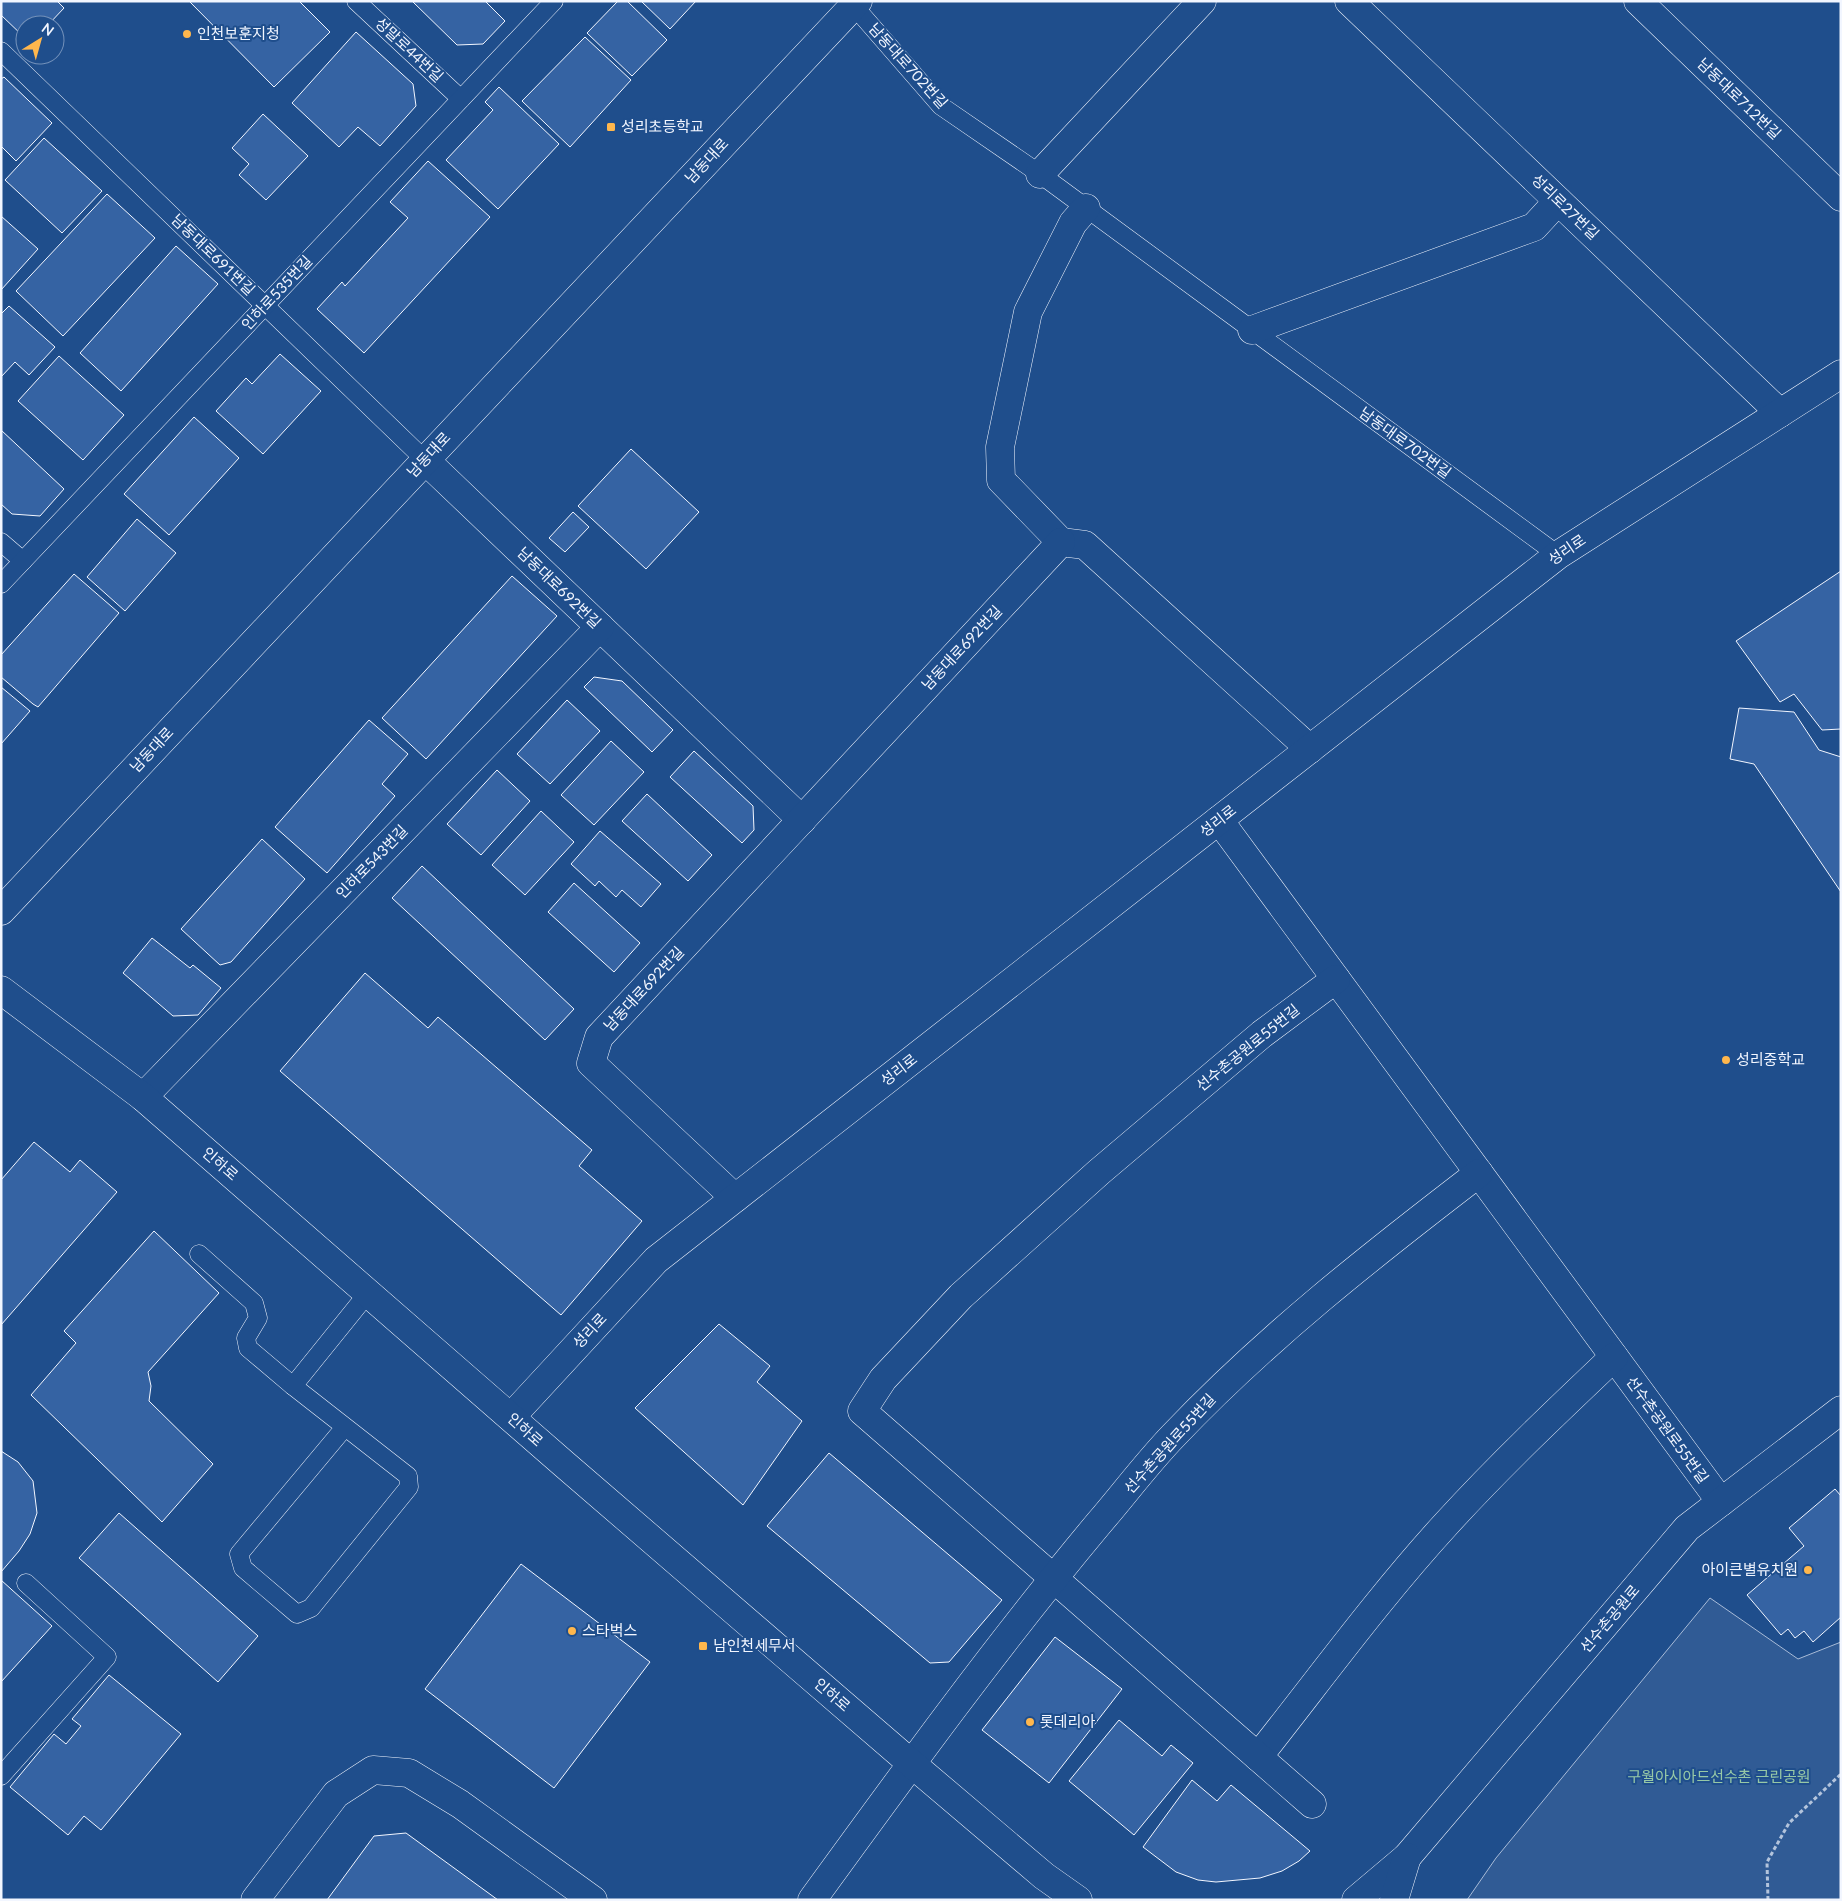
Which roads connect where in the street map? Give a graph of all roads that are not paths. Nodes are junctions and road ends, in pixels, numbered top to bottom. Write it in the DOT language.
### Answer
graph roads {
  1 [pos="356,1"];
  2 [pos="554,1"];
  3 [pos="1202,1"];
  4 [pos="1349,1"];
  5 [pos="1638,1"];
  6 [pos="856,3"];
  7 [pos="1,51"];
  8 [pos="461,99"];
  9 [pos="1040,174"];
  10 [pos="1841,197"];
  11 [pos="1558,201"];
  12 [pos="1086,208"];
  13 [pos="265,305"];
  14 [pos="1252,330"];
  15 [pos="1841,374"];
  16 [pos="1780,413"];
  17 [pos="425,460"];
  18 [pos="1,542"];
  19 [pos="1061,542"];
  20 [pos="1558,555"];
  21 [pos="23,561"];
  22 [pos="1,584"];
  23 [pos="600,627"];
  24 [pos="1310,749"];
  25 [pos="802,820"];
  26 [pos="1219,820"];
  27 [pos="1,910"];
  28 [pos="1336,978"];
  29 [pos="1,990"];
  30 [pos="143,1097"];
  31 [pos="1479,1173"];
  32 [pos="735,1198"];
  33 [pos="199,1254"];
  34 [pos="368,1292"];
  35 [pos="1614,1357"];
  36 [pos="293,1386"];
  37 [pos="1841,1410"];
  38 [pos="511,1417"];
  39 [pos="344,1427"];
  40 [pos="1721,1502"];
  41 [pos="1053,1578"];
  42 [pos="26,1583"];
  43 [pos="1258,1757"];
  44 [pos="912,1764"];
  45 [pos="1,1776"];
  46 [pos="1312,1804"];
  47 [pos="1407,1857"];
  48 [pos="1044,1876"];
  49 [pos="255,1900"];
  50 [pos="593,1900"];
  51 [pos="812,1900"];
  52 [pos="1058,1900"];
  53 [pos="1078,1900"];
  54 [pos="1356,1900"];
  55 [pos="1394,1900"];
  1 -- 8 [label="lane, 성말로44번길"];
  2 -- 8 [label="lane, 인하로535번길"];
  3 -- 9 [label="street"];
  4 -- 11 [label="street, 성리로27번길"];
  5 -- 10 [label="street, 남동대로712번길"];
  6 -- 9 [label="lane, 남동대로702번길"];
  6 -- 17 [label="street, 남동대로"];
  7 -- 13 [label="lane, 남동대로691번길"];
  8 -- 13 [label="lane, 인하로535번길"];
  9 -- 12 [label="lane, 남동대로702번길"];
  11 -- 14 [label="street"];
  11 -- 16 [label="street, 성리로27번길"];
  12 -- 14 [label="lane, 남동대로702번길"];
  12 -- 19 [label="street"];
  13 -- 17 [label="lane, 남동대로691번길"];
  13 -- 21 [label="lane, 인하로535번길"];
  14 -- 20 [label="lane, 남동대로702번길"];
  15 -- 16 [label="street, 성리로"];
  16 -- 20 [label="street, 성리로"];
  17 -- 23 [label="street, 남동대로692번길"];
  17 -- 27 [label="street, 남동대로"];
  18 -- 21 [label="lane"];
  19 -- 24 [label="street"];
  19 -- 25 [label="street, 남동대로692번길"];
  20 -- 24 [label="street, 성리로"];
  21 -- 22 [label="lane, 인하로535번길"];
  23 -- 25 [label="street, 남동대로692번길"];
  23 -- 30 [label="street, 인하로543번길"];
  24 -- 26 [label="street, 성리로"];
  25 -- 32 [label="street, 남동대로692번길"];
  26 -- 28 [label="street, 선수촌공원로55번길"];
  26 -- 32 [label="street, 성리로"];
  28 -- 31 [label="street, 선수촌공원로55번길"];
  28 -- 41 [label="street, 선수촌공원로55번길"];
  29 -- 30 [label="street, 인하로"];
  30 -- 34 [label="street, 인하로"];
  31 -- 35 [label="street, 선수촌공원로55번길"];
  31 -- 41 [label="street, 선수촌공원로55번길"];
  32 -- 38 [label="street, 성리로"];
  33 -- 36 [label="lane"];
  34 -- 36 [label="lane"];
  34 -- 38 [label="street, 인하로"];
  35 -- 40 [label="street, 선수촌공원로55번길"];
  35 -- 43 [label="street"];
  36 -- 39 [label="lane"];
  37 -- 40 [label="street, 선수촌공원로"];
  38 -- 44 [label="street, 인하로"];
  39 -- 39 [label="lane"];
  40 -- 47 [label="street, 선수촌공원로"];
  41 -- 43 [label="street"];
  41 -- 44 [label="street, 선수촌공원로55번길"];
  42 -- 45 [label="lane"];
  43 -- 46 [label="street"];
  44 -- 48 [label="street, 인하로"];
  44 -- 51 [label="street, 선수촌공원로55번길"];
  47 -- 54 [label="street, 선수촌공원로"];
  47 -- 55 [label="street, 선수촌공원로"];
  48 -- 52 [label="street"];
  48 -- 53 [label="street"];
  49 -- 50 [label="street"];
}
